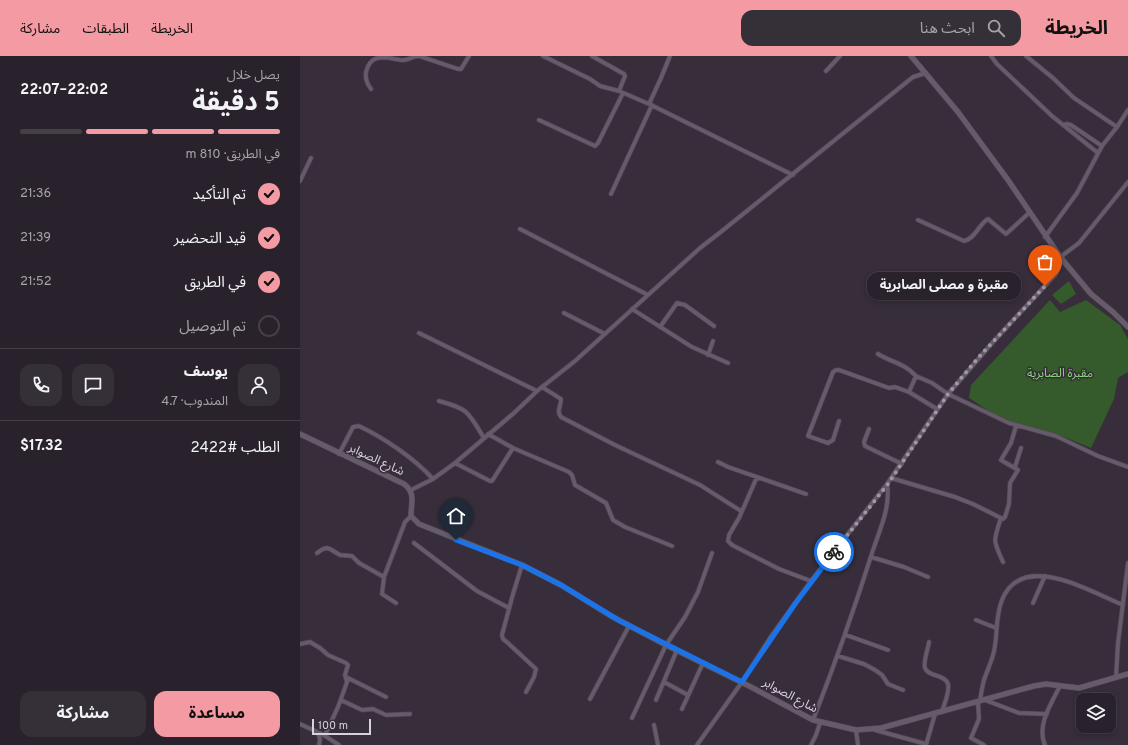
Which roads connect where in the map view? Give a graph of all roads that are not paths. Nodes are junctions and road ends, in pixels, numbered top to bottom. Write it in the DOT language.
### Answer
graph roads {
  1 [pos="469,56"];
  2 [pos="543,56"];
  3 [pos="592,56"];
  4 [pos="670,56"];
  5 [pos="840,56"];
  6 [pos="911,56"];
  7 [pos="991,56"];
  8 [pos="1026,56"];
  9 [pos="826,71"];
  10 [pos="926,73"];
  11 [pos="371,89"];
  12 [pos="621,92"];
  13 [pos="650,105"];
  14 [pos="1128,110"];
  15 [pos="539,120"];
  16 [pos="1063,125"];
  17 [pos="1117,127"];
  18 [pos="1102,146"];
  19 [pos="1098,153"];
  20 [pos="311,158"];
  21 [pos="793,175"];
  22 [pos="300,181"];
  23 [pos="1128,182"];
  24 [pos="611,194"];
  25 [pos="1030,212"];
  26 [pos="918,220"];
  27 [pos="520,229"];
  28 [pos="1045,237"];
  29 [pos="1061,258"];
  30 [pos="648,295"];
  31 [pos="632,309"];
  32 [pos="564,313"];
  33 [pos="714,326"];
  34 [pos="660,327"];
  35 [pos="1128,327"];
  36 [pos="418,333"];
  37 [pos="605,334"];
  38 [pos="713,342"];
  39 [pos="878,354"];
  40 [pos="708,355"];
  41 [pos="728,363"];
  42 [pos="916,376"];
  43 [pos="542,387"];
  44 [pos="537,391"];
  45 [pos="909,392"];
  46 [pos="948,394"];
  47 [pos="439,401"];
  48 [pos="937,409"];
  49 [pos="839,421"];
  50 [pos="1016,426"];
  51 [pos="869,429"];
  52 [pos="300,434"];
  53 [pos="488,434"];
  54 [pos="484,438"];
  55 [pos="513,448"];
  56 [pos="1021,448"];
  57 [pos="339,454"];
  58 [pos="718,462"];
  59 [pos="455,463"];
  60 [pos="902,464"];
  61 [pos="1015,467"];
  62 [pos="1128,467"];
  63 [pos="757,477"];
  64 [pos="891,478"];
  65 [pos="433,479"];
  66 [pos="888,484"];
  67 [pos="411,490"];
  68 [pos="806,494"];
  69 [pos="741,511"];
  70 [pos="411,516"];
  71 [pos="1001,518"];
  72 [pos="414,543"];
  73 [pos="672,546"];
  74 [pos="317,553"];
  75 [pos="712,553"];
  76 [pos="871,557"];
  77 [pos="1003,562"];
  78 [pos="1128,563"];
  79 [pos="522,565"];
  80 [pos="1045,576"];
  81 [pos="384,577"];
  82 [pos="928,577"];
  83 [pos="811,581"];
  84 [pos="1126,600"];
  85 [pos="396,603"];
  86 [pos="1033,603"];
  87 [pos="509,608"];
  88 [pos="1123,608"];
  89 [pos="1128,611"];
  90 [pos="976,620"];
  91 [pos="629,626"];
  92 [pos="996,628"];
  93 [pos="846,635"];
  94 [pos="929,642"];
  95 [pos="300,644"];
  96 [pos="666,645"];
  97 [pos="677,650"];
  98 [pos="888,650"];
  99 [pos="838,656"];
  100 [pos="703,663"];
  101 [pos="1128,674"];
  102 [pos="346,677"];
  103 [pos="1116,677"];
  104 [pos="664,682"];
  105 [pos="742,682"];
  106 [pos="1060,686"];
  107 [pos="903,690"];
  108 [pos="526,692"];
  109 [pos="688,695"];
  110 [pos="386,697"];
  111 [pos="590,699"];
  112 [pos="341,700"];
  113 [pos="656,700"];
  114 [pos="981,701"];
  115 [pos="682,709"];
  116 [pos="942,712"];
  117 [pos="410,714"];
  118 [pos="936,714"];
  119 [pos="1047,714"];
  120 [pos="632,718"];
  121 [pos="813,720"];
  122 [pos="820,723"];
  123 [pos="300,724"];
  124 [pos="654,725"];
  125 [pos="873,729"];
  126 [pos="856,730"];
  127 [pos="317,732"];
  128 [pos="325,735"];
  129 [pos="926,744"];
  130 [pos="319,745"];
  131 [pos="339,745"];
  132 [pos="658,745"];
  133 [pos="697,745"];
  134 [pos="811,745"];
  135 [pos="858,745"];
  136 [pos="984,745"];
  137 [pos="1045,745"];
  1 -- 11 [label="street"];
  2 -- 12 [label="street"];
  3 -- 12 [label="street"];
  4 -- 13 [label="street"];
  5 -- 9 [label="street"];
  6 -- 10 [label="street"];
  7 -- 16 [label="street"];
  8 -- 17 [label="street"];
  10 -- 21 [label="street"];
  10 -- 25 [label="street"];
  12 -- 13 [label="street"];
  12 -- 15 [label="street"];
  13 -- 21 [label="street"];
  13 -- 24 [label="street"];
  14 -- 17 [label="street"];
  16 -- 18 [label="street"];
  16 -- 19 [label="street"];
  17 -- 18 [label="street"];
  18 -- 19 [label="street"];
  19 -- 28 [label="street"];
  20 -- 22 [label="street"];
  21 -- 30 [label="street"];
  23 -- 29 [label="street"];
  25 -- 26 [label="street"];
  25 -- 28 [label="street"];
  27 -- 30 [label="street"];
  28 -- 29 [label="street"];
  29 -- 35 [label="street"];
  29 -- 46 [label="street"];
  30 -- 31 [label="street"];
  31 -- 34 [label="street"];
  31 -- 37 [label="street"];
  32 -- 37 [label="street"];
  33 -- 34 [label="street"];
  34 -- 40 [label="street"];
  36 -- 44 [label="street"];
  37 -- 43 [label="street"];
  38 -- 40 [label="street"];
  39 -- 42 [label="street"];
  40 -- 41 [label="street"];
  42 -- 45 [label="street"];
  42 -- 46 [label="street"];
  43 -- 44 [label="street"];
  43 -- 69 [label="street"];
  44 -- 53 [label="street"];
  45 -- 48 [label="street"];
  45 -- 49 [label="street"];
  46 -- 48 [label="street"];
  46 -- 50 [label="street"];
  47 -- 54 [label="street"];
  48 -- 60 [label="street"];
  50 -- 61 [label="street"];
  50 -- 62 [label="street"];
  51 -- 60 [label="street"];
  52 -- 57 [label="street, شارع الصوابر"];
  53 -- 54 [label="street"];
  53 -- 55 [label="street"];
  54 -- 59 [label="street"];
  55 -- 59 [label="street"];
  55 -- 73 [label="street"];
  56 -- 61 [label="street"];
  57 -- 65 [label="street"];
  57 -- 67 [label="street, شارع الصوابر"];
  58 -- 63 [label="street"];
  59 -- 65 [label="street"];
  60 -- 64 [label="street"];
  61 -- 71 [label="street"];
  63 -- 68 [label="street"];
  63 -- 69 [label="street"];
  64 -- 66 [label="street"];
  64 -- 71 [label="street"];
  65 -- 67 [label="street"];
  66 -- 76 [label="street"];
  66 -- 83 [label="street"];
  67 -- 70 [label="street, شارع الصوابر"];
  69 -- 83 [label="street"];
  70 -- 79 [label="street, شارع الصوابر"];
  70 -- 81 [label="street"];
  71 -- 77 [label="street"];
  72 -- 87 [label="street"];
  74 -- 81 [label="street"];
  75 -- 96 [label="street"];
  76 -- 82 [label="street"];
  76 -- 93 [label="street"];
  78 -- 84 [label="street"];
  79 -- 87 [label="street"];
  79 -- 91 [label="street, شارع الصوابر"];
  80 -- 86 [label="street"];
  80 -- 88 [label="street"];
  80 -- 92 [label="street"];
  81 -- 85 [label="street"];
  83 -- 105 [label="street"];
  84 -- 88 [label="street"];
  87 -- 108 [label="street"];
  88 -- 89 [label="street"];
  88 -- 103 [label="street"];
  90 -- 92 [label="street"];
  91 -- 96 [label="street, شارع الصوابر"];
  91 -- 111 [label="street"];
  92 -- 114 [label="street"];
  93 -- 98 [label="street"];
  93 -- 99 [label="street"];
  94 -- 116 [label="street"];
  95 -- 102 [label="street"];
  96 -- 97 [label="street, شارع الصوابر"];
  96 -- 120 [label="street"];
  97 -- 100 [label="street, شارع الصوابر"];
  97 -- 104 [label="street"];
  99 -- 107 [label="street"];
  99 -- 121 [label="street"];
  100 -- 105 [label="street, شارع الصوابر"];
  100 -- 109 [label="street"];
  101 -- 103 [label="street, شارع الصوابر"];
  102 -- 110 [label="street"];
  102 -- 112 [label="street"];
  103 -- 106 [label="street, شارع الصوابر"];
  104 -- 109 [label="street"];
  104 -- 113 [label="street"];
  105 -- 121 [label="street, شارع الصوابر"];
  105 -- 133 [label="street"];
  106 -- 114 [label="street, شارع الصوابر"];
  106 -- 119 [label="street"];
  109 -- 115 [label="street"];
  112 -- 117 [label="street"];
  112 -- 128 [label="street"];
  114 -- 116 [label="street, شارع الصوابر"];
  114 -- 119 [label="street"];
  114 -- 136 [label="street"];
  116 -- 118 [label="street, شارع الصوابر"];
  118 -- 125 [label="street, شارع الصوابر"];
  118 -- 129 [label="street"];
  119 -- 137 [label="street"];
  121 -- 122 [label="street, شارع الصوابر"];
  122 -- 126 [label="street, شارع الصوابر"];
  122 -- 134 [label="street"];
  123 -- 127 [label="street"];
  124 -- 132 [label="street"];
  125 -- 126 [label="street, شارع الصوابر"];
  125 -- 129 [label="street"];
  126 -- 135 [label="street"];
  127 -- 128 [label="street"];
  127 -- 130 [label="street"];
  128 -- 131 [label="street"];
}
